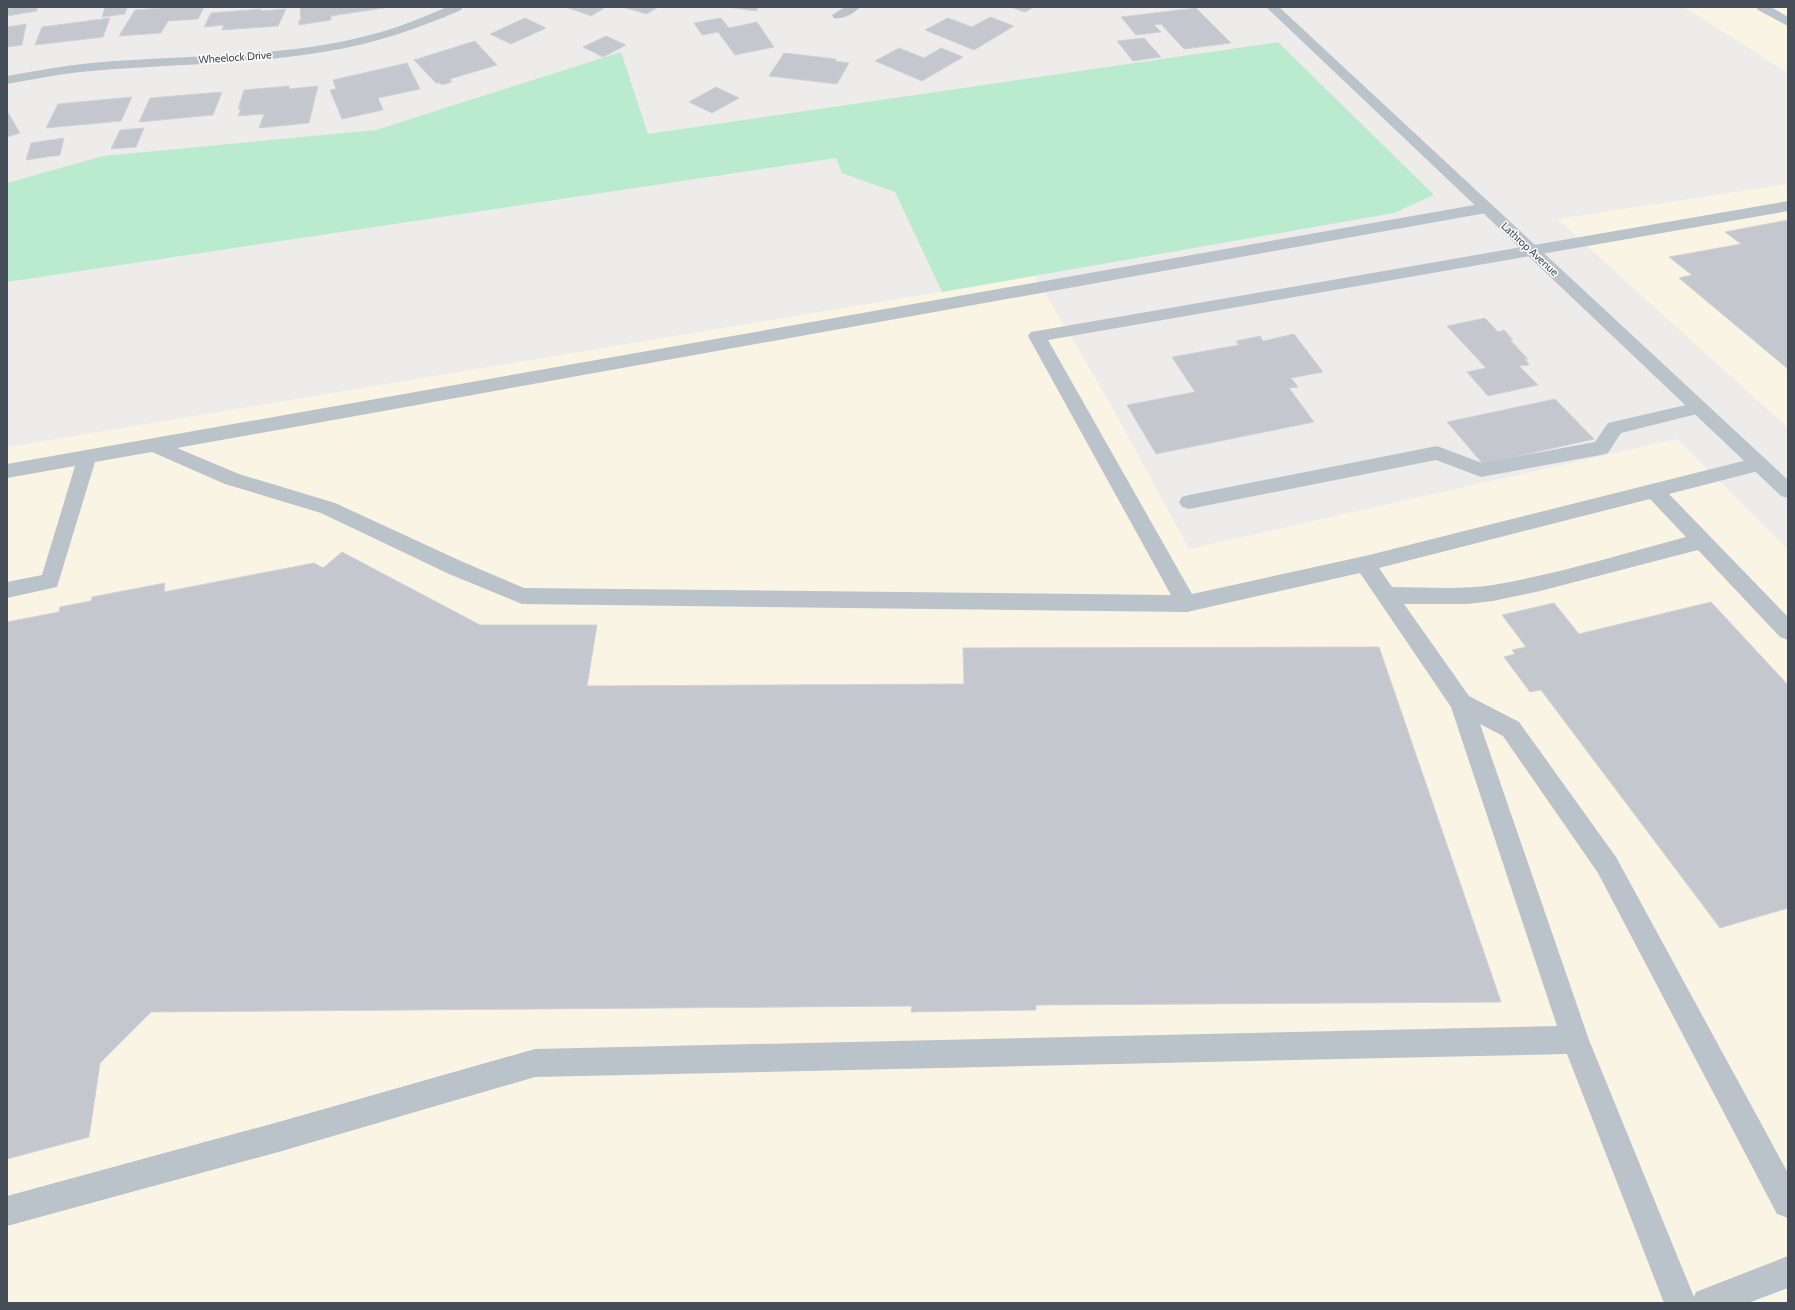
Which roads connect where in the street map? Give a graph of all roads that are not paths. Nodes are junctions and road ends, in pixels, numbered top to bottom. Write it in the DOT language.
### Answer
graph roads {
  1 [pos="457,7"];
  2 [pos="854,7"];
  3 [pos="1272,7"];
  4 [pos="1762,7"];
  5 [pos="838,15"];
  6 [pos="1788,22"];
  7 [pos="7,80"];
  8 [pos="1788,206"];
  9 [pos="1486,208"];
  10 [pos="1532,251"];
  11 [pos="1699,408"];
  12 [pos="153,445"];
  13 [pos="87,457"];
  14 [pos="1759,464"];
  15 [pos="7,471"];
  16 [pos="1654,491"];
  17 [pos="1788,491"];
  18 [pos="1189,502"];
  19 [pos="1702,541"];
  20 [pos="1365,564"];
  21 [pos="7,590"];
  22 [pos="1386,595"];
  23 [pos="1187,604"];
  24 [pos="1788,631"];
  25 [pos="1461,703"];
  26 [pos="1575,1040"];
  27 [pos="1788,1203"];
  28 [pos="7,1211"];
  29 [pos="1788,1272"];
  30 [pos="1680,1303"];
  31 [pos="1707,1303"];
  1 -- 7 [label="street, Wheelock Drive"];
  2 -- 5 [label="street"];
  3 -- 9 [label="street, Lathrop Avenue"];
  4 -- 6 [label="street"];
  8 -- 10 [label="street"];
  9 -- 10 [label="street, Lathrop Avenue"];
  9 -- 12 [label="street"];
  10 -- 11 [label="street, Lathrop Avenue"];
  10 -- 23 [label="street"];
  11 -- 14 [label="street, Lathrop Avenue"];
  11 -- 18 [label="street"];
  12 -- 13 [label="street"];
  12 -- 23 [label="street"];
  13 -- 15 [label="street"];
  13 -- 21 [label="street"];
  14 -- 16 [label="street"];
  14 -- 17 [label="street, Lathrop Avenue"];
  16 -- 19 [label="street"];
  16 -- 20 [label="street"];
  19 -- 22 [label="street"];
  19 -- 24 [label="street"];
  20 -- 22 [label="street"];
  20 -- 23 [label="street"];
  22 -- 25 [label="street"];
  25 -- 26 [label="street"];
  25 -- 27 [label="street"];
  26 -- 28 [label="street"];
  26 -- 30 [label="street"];
  29 -- 31 [label="street"];
}
